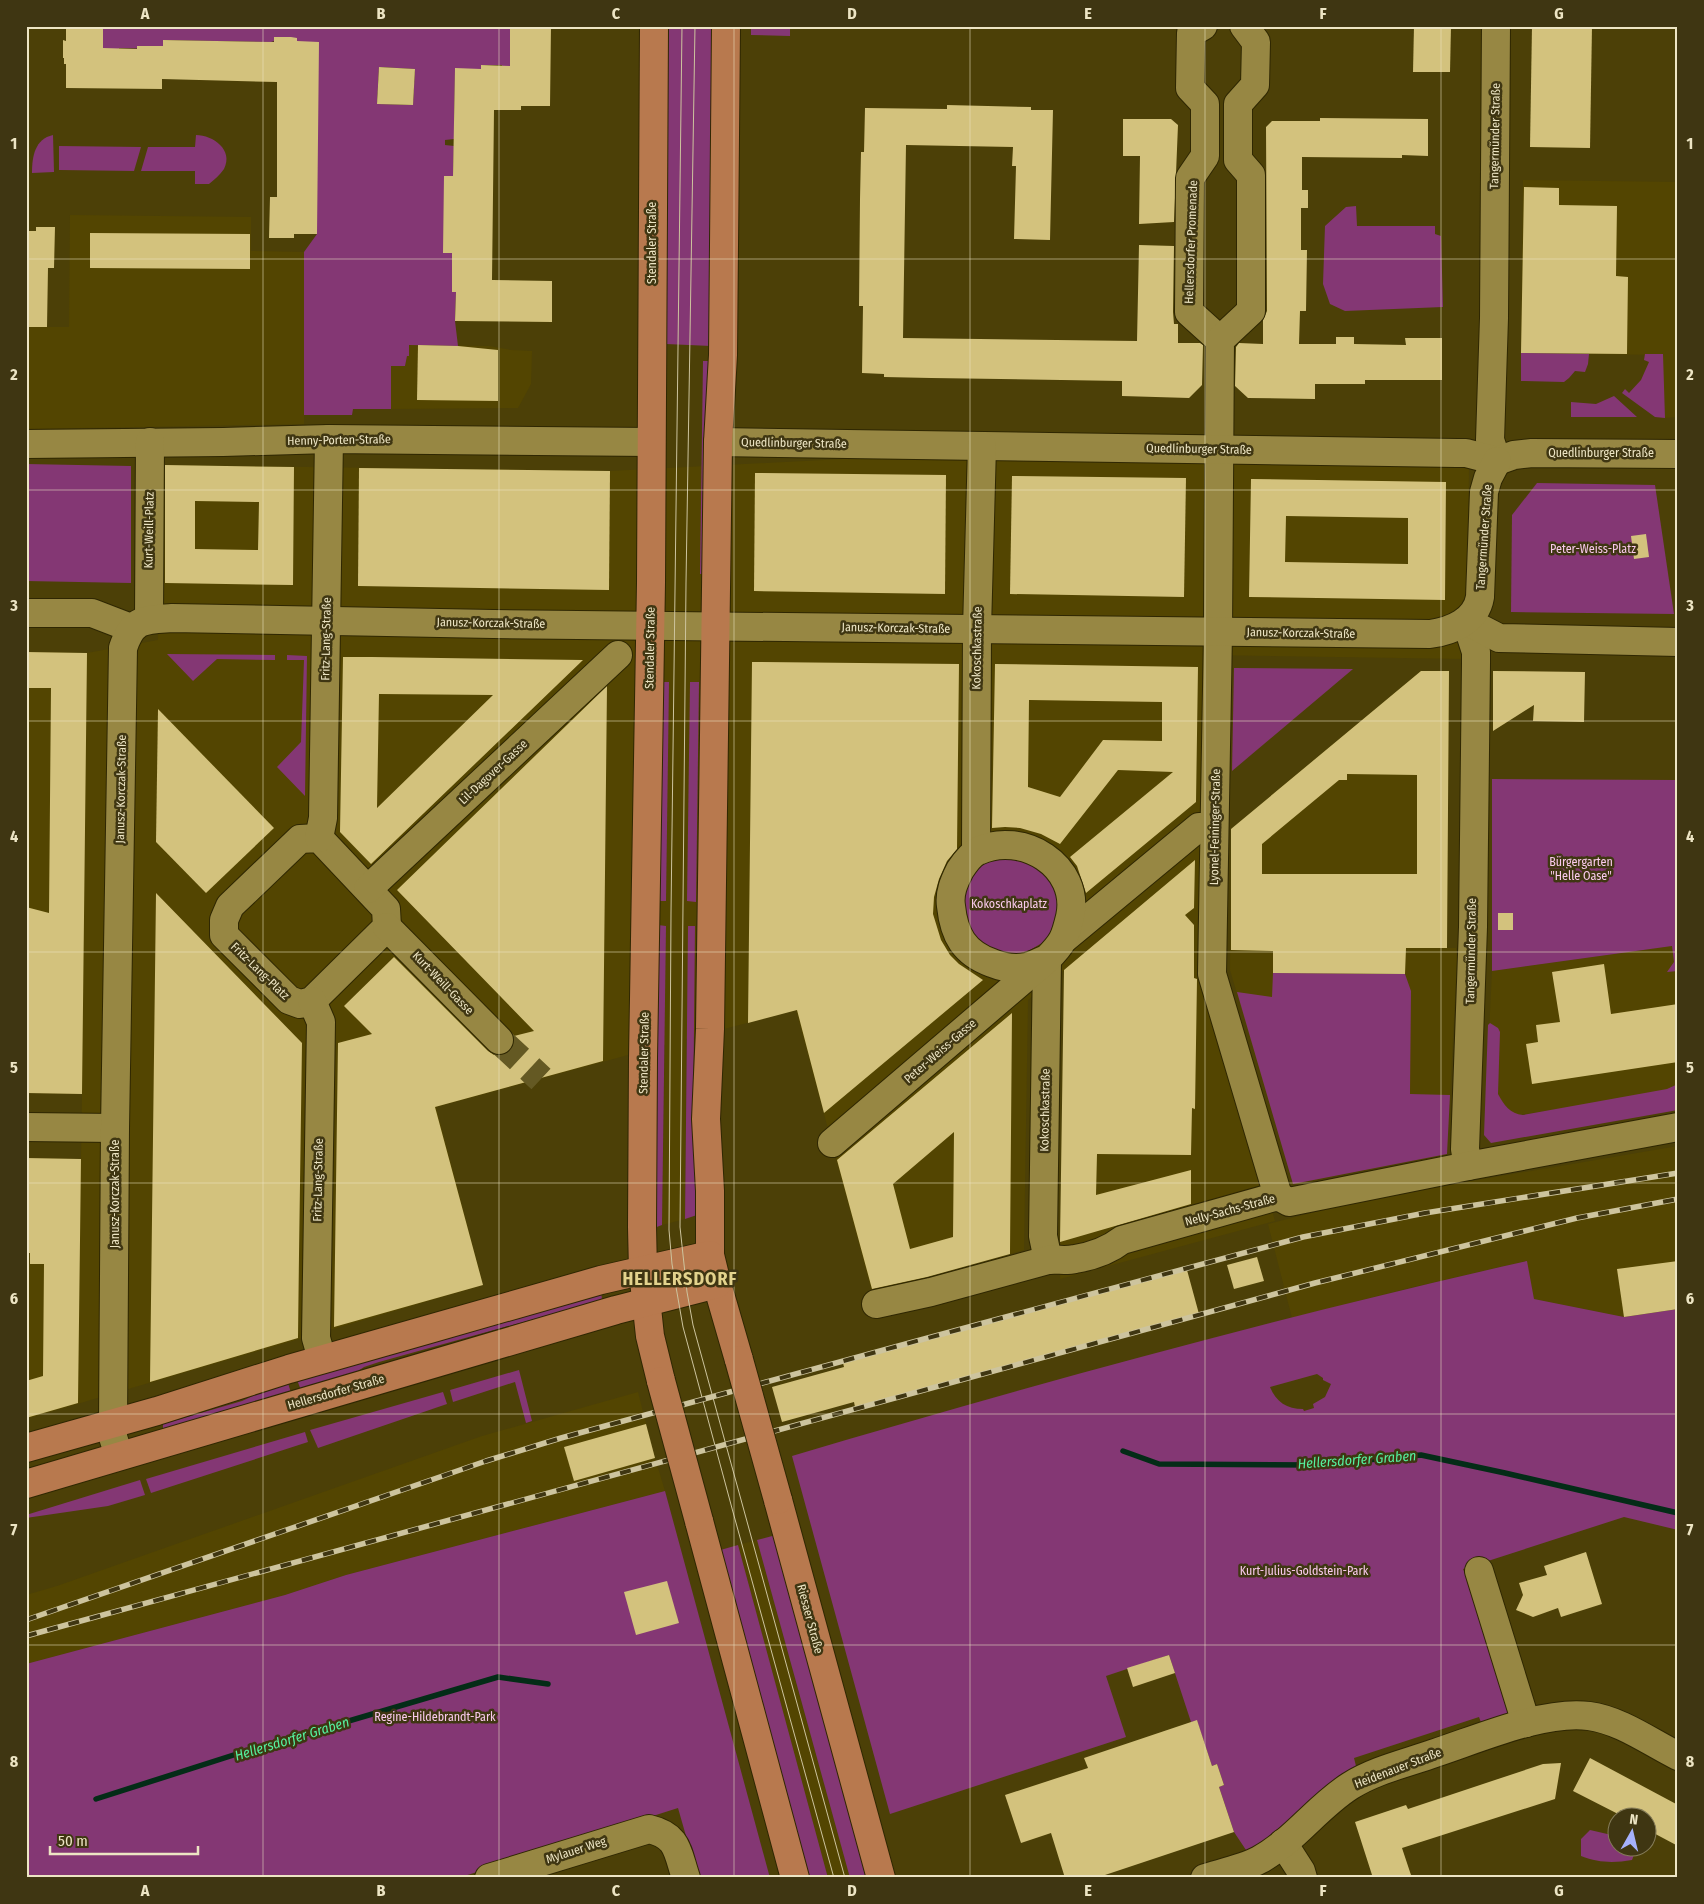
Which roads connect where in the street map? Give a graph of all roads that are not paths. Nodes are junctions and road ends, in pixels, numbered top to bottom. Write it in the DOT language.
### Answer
graph roads {
  1 [pos="654,26"];
  2 [pos="726,26"];
  3 [pos="1203,26"];
  4 [pos="1244,26"];
  5 [pos="1496,26"];
  6 [pos="1220,340"];
  7 [pos="328,438"];
  8 [pos="150,442"];
  9 [pos="651,442"];
  10 [pos="718,442"];
  11 [pos="26,444"];
  12 [pos="982,446"];
  13 [pos="1220,449"];
  14 [pos="1678,454"];
  15 [pos="1497,461"];
  16 [pos="26,613"];
  17 [pos="326,620"];
  18 [pos="1466,621"];
  19 [pos="140,623"];
  20 [pos="651,625"];
  21 [pos="715,626"];
  22 [pos="977,629"];
  23 [pos="1218,632"];
  24 [pos="1678,642"];
  25 [pos="618,655"];
  26 [pos="1214,827"];
  27 [pos="319,838"];
  28 [pos="976,851"];
  29 [pos="368,889"];
  30 [pos="387,926"];
  31 [pos="1065,938"];
  32 [pos="1047,959"];
  33 [pos="312,1000"];
  34 [pos="499,1040"];
  35 [pos="26,1127"];
  36 [pos="1678,1127"];
  37 [pos="115,1128"];
  38 [pos="832,1143"];
  39 [pos="1468,1166"];
  40 [pos="1278,1196"];
  41 [pos="710,1255"];
  42 [pos="1048,1260"];
  43 [pos="643,1270"];
  44 [pos="716,1284"];
  45 [pos="646,1302"];
  46 [pos="876,1304"];
  47 [pos="322,1359"];
  48 [pos="113,1424"];
  49 [pos="26,1448"];
  50 [pos="118,1456"];
  51 [pos="26,1484"];
  52 [pos="1479,1571"];
  53 [pos="1526,1723"];
  54 [pos="1678,1756"];
  55 [pos="1283,1843"];
  56 [pos="489,1878"];
  57 [pos="686,1878"];
  58 [pos="795,1878"];
  59 [pos="881,1878"];
  60 [pos="1205,1878"];
  61 [pos="1303,1878"];
  1 -- 9 [label="main road, Stendaler Straße"];
  2 -- 10 [label="main road"];
  3 -- 6 [label="street, Hellersdorfer Promenade"];
  4 -- 6 [label="street"];
  5 -- 15 [label="street, Tangermünder Straße"];
  6 -- 13 [label="street"];
  7 -- 8 [label="street, Henny-Porten-Straße"];
  7 -- 9 [label="street, Henny-Porten-Straße"];
  7 -- 17 [label="street, Fritz-Lang-Straße"];
  8 -- 11 [label="street, Henny-Porten-Straße"];
  8 -- 19 [label="street, Kurt-Weill-Platz"];
  9 -- 20 [label="main road, Stendaler Straße"];
  10 -- 12 [label="street, Quedlinburger Straße"];
  10 -- 21 [label="main road"];
  12 -- 13 [label="street, Quedlinburger Straße"];
  12 -- 22 [label="street, Kokoschkastraße"];
  13 -- 15 [label="street, Quedlinburger Straße"];
  13 -- 23 [label="street, Lyonel-Feininger-Straße"];
  14 -- 15 [label="street, Quedlinburger Straße"];
  15 -- 18 [label="street, Tangermünder Straße"];
  16 -- 19 [label="street"];
  17 -- 19 [label="street, Janusz-Korczak-Straße"];
  17 -- 20 [label="street, Janusz-Korczak-Straße"];
  17 -- 27 [label="street, Fritz-Lang-Straße"];
  18 -- 23 [label="street, Janusz-Korczak-Straße"];
  18 -- 24 [label="street"];
  18 -- 39 [label="street, Tangermünder Straße"];
  19 -- 37 [label="street, Janusz-Korczak-Straße"];
  20 -- 21 [label="street, Janusz-Korczak-Straße"];
  20 -- 43 [label="main road, Stendaler Straße"];
  21 -- 22 [label="street, Janusz-Korczak-Straße"];
  21 -- 41 [label="main road"];
  22 -- 23 [label="street, Janusz-Korczak-Straße"];
  22 -- 28 [label="street, Kokoschkastraße"];
  23 -- 26 [label="street, Lyonel-Feininger-Straße"];
  25 -- 29 [label="street, Lil-Dagover-Gasse"];
  26 -- 31 [label="street"];
  26 -- 40 [label="street, Lyonel-Feininger-Straße"];
  27 -- 29 [label="street"];
  27 -- 33 [label="street, Fritz-Lang-Platz"];
  28 -- 31 [label="street"];
  28 -- 32 [label="street"];
  29 -- 30 [label="street"];
  30 -- 33 [label="street"];
  30 -- 34 [label="street, Kurt-Weill-Gasse"];
  31 -- 32 [label="street"];
  32 -- 38 [label="street, Peter-Weiss-Gasse"];
  32 -- 42 [label="street, Kokoschkastraße"];
  33 -- 47 [label="street, Fritz-Lang-Straße"];
  35 -- 37 [label="street"];
  36 -- 39 [label="street, Nelly-Sachs-Straße"];
  37 -- 48 [label="street, Janusz-Korczak-Straße"];
  39 -- 40 [label="street, Nelly-Sachs-Straße"];
  40 -- 42 [label="street, Nelly-Sachs-Straße"];
  41 -- 43 [label="main road"];
  41 -- 44 [label="main road, Riesaer Straße"];
  42 -- 46 [label="street, Nelly-Sachs-Straße"];
  43 -- 45 [label="main road, Stendaler Straße"];
  43 -- 47 [label="main road"];
  44 -- 45 [label="main road, Hellersdorfer Straße"];
  44 -- 59 [label="main road, Riesaer Straße, bridge"];
  45 -- 50 [label="main road, Hellersdorfer Straße"];
  45 -- 58 [label="main road, Stendaler Straße, bridge"];
  47 -- 48 [label="main road"];
  48 -- 49 [label="main road"];
  48 -- 50 [label="street, Janusz-Korczak-Straße"];
  50 -- 51 [label="main road, Hellersdorfer Straße"];
  52 -- 53 [label="street"];
  53 -- 54 [label="street, Heidenauer Straße"];
  53 -- 55 [label="street, Heidenauer Straße"];
  55 -- 60 [label="street, Heidenauer Straße"];
  55 -- 61 [label="street"];
  56 -- 57 [label="street, Mylauer Weg"];
}
